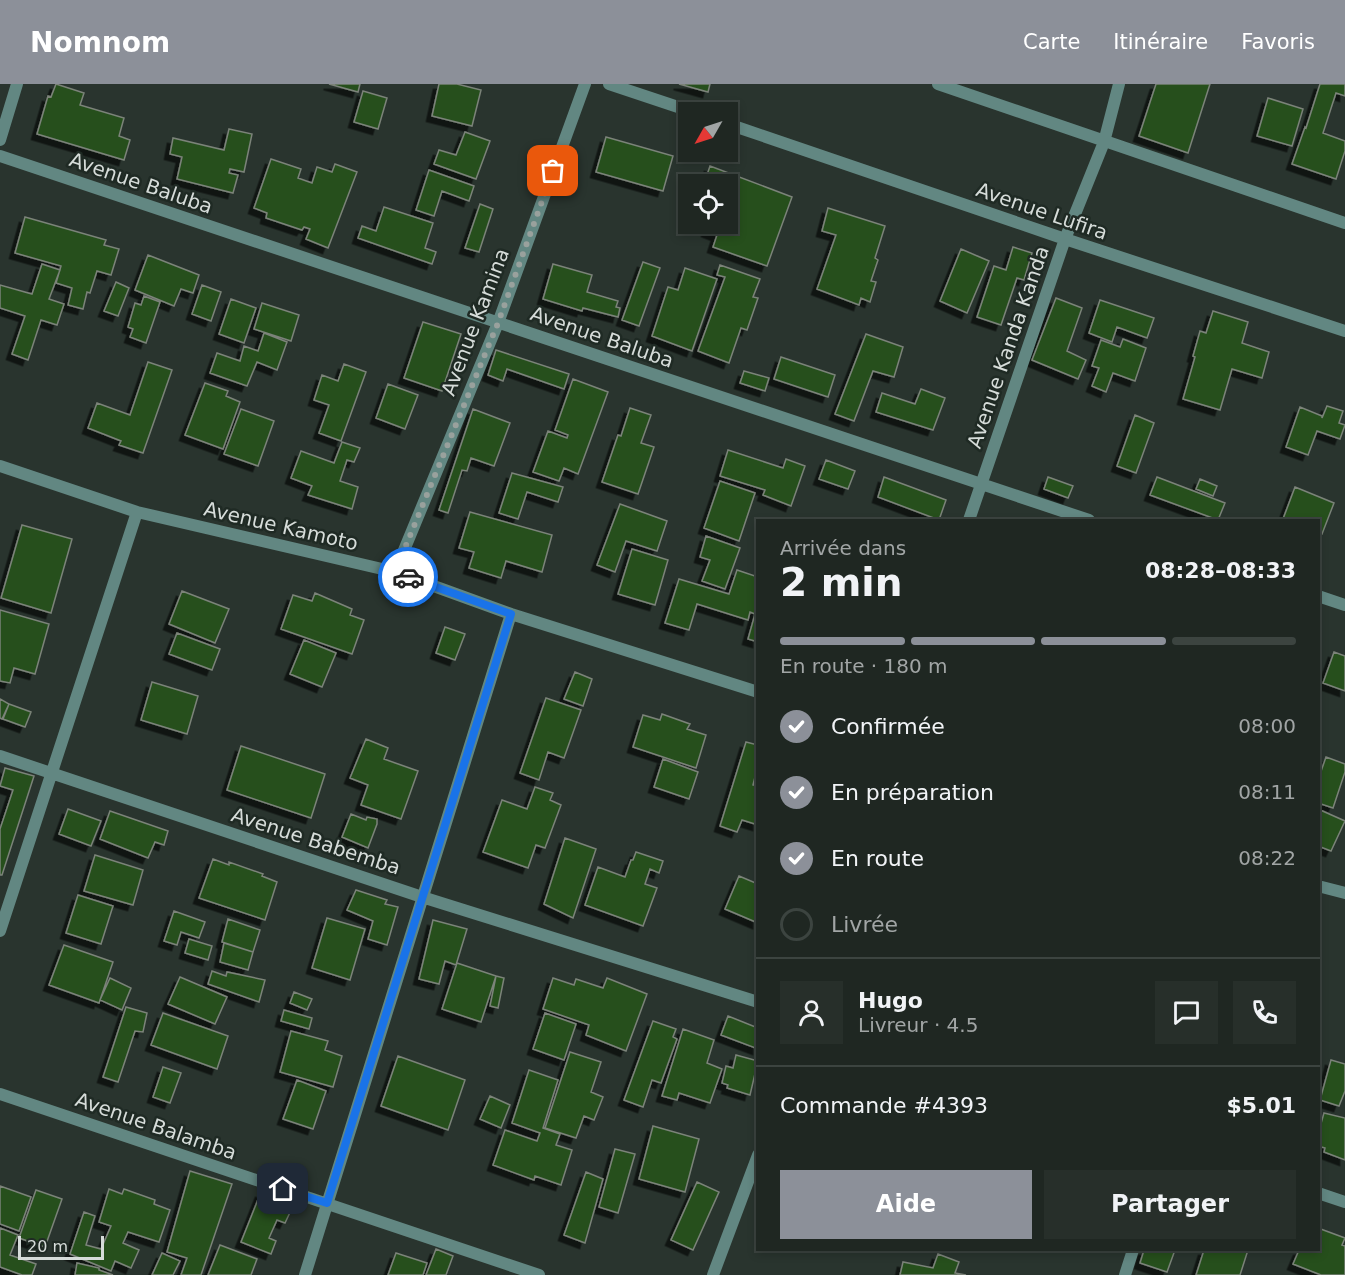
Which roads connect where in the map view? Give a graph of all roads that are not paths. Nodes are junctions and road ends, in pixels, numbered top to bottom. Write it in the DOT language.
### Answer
graph roads {
  1 [pos="17,84"];
  2 [pos="585,84"];
  3 [pos="609,84"];
  4 [pos="938,84"];
  5 [pos="1119,84"];
  6 [pos="678,107"];
  7 [pos="738,127"];
  8 [pos="0,140"];
  9 [pos="1104,142"];
  10 [pos="0,156"];
  11 [pos="1345,223"];
  12 [pos="1065,239"];
  13 [pos="498,323"];
  14 [pos="1345,331"];
  15 [pos="0,466"];
  16 [pos="981,485"];
  17 [pos="137,512"];
  18 [pos="969,519"];
  19 [pos="1086,519"];
  20 [pos="395,572"];
  21 [pos="1320,597"];
  22 [pos="1345,605"];
  23 [pos="511,614"];
  24 [pos="756,691"];
  25 [pos="0,756"];
  26 [pos="51,774"];
  27 [pos="1320,886"];
  28 [pos="1345,893"];
  29 [pos="422,897"];
  30 [pos="0,931"];
  31 [pos="756,1001"];
  32 [pos="0,1094"];
  33 [pos="756,1160"];
  34 [pos="1320,1194"];
  35 [pos="1345,1202"];
  36 [pos="327,1203"];
  37 [pos="1133,1251"];
  38 [pos="304,1275"];
  39 [pos="539,1275"];
  40 [pos="713,1275"];
  41 [pos="1125,1275"];
  1 -- 8 [label="street"];
  2 -- 13 [label="street, Avenue Kamina"];
  3 -- 6 [label="street"];
  4 -- 9 [label="street"];
  5 -- 9 [label="street, Avenue Kanda Kanda"];
  7 -- 12 [label="street, Avenue Lufira"];
  9 -- 11 [label="street"];
  9 -- 12 [label="street, Avenue Kanda Kanda"];
  10 -- 13 [label="street, Avenue Baluba"];
  12 -- 14 [label="street, Avenue Lufira"];
  12 -- 16 [label="street, Avenue Kanda Kanda"];
  13 -- 16 [label="street, Avenue Baluba"];
  13 -- 20 [label="street, Avenue Kamina"];
  15 -- 17 [label="street, Avenue Kamoto"];
  16 -- 18 [label="street, Avenue Kanda Kanda"];
  16 -- 19 [label="street, Avenue Baluba"];
  17 -- 20 [label="street, Avenue Kamoto"];
  17 -- 26 [label="street"];
  20 -- 23 [label="street, Avenue Kamoto"];
  21 -- 22 [label="street"];
  23 -- 24 [label="street, Avenue Kamoto"];
  23 -- 29 [label="street"];
  25 -- 26 [label="street, Avenue Babemba"];
  26 -- 29 [label="street, Avenue Babemba"];
  26 -- 30 [label="street"];
  27 -- 28 [label="street"];
  29 -- 31 [label="street, Avenue Babemba"];
  29 -- 36 [label="street"];
  32 -- 36 [label="street, Avenue Balamba"];
  33 -- 40 [label="street"];
  34 -- 35 [label="street"];
  36 -- 38 [label="street"];
  36 -- 39 [label="street, Avenue Balamba"];
  37 -- 41 [label="street"];
}
